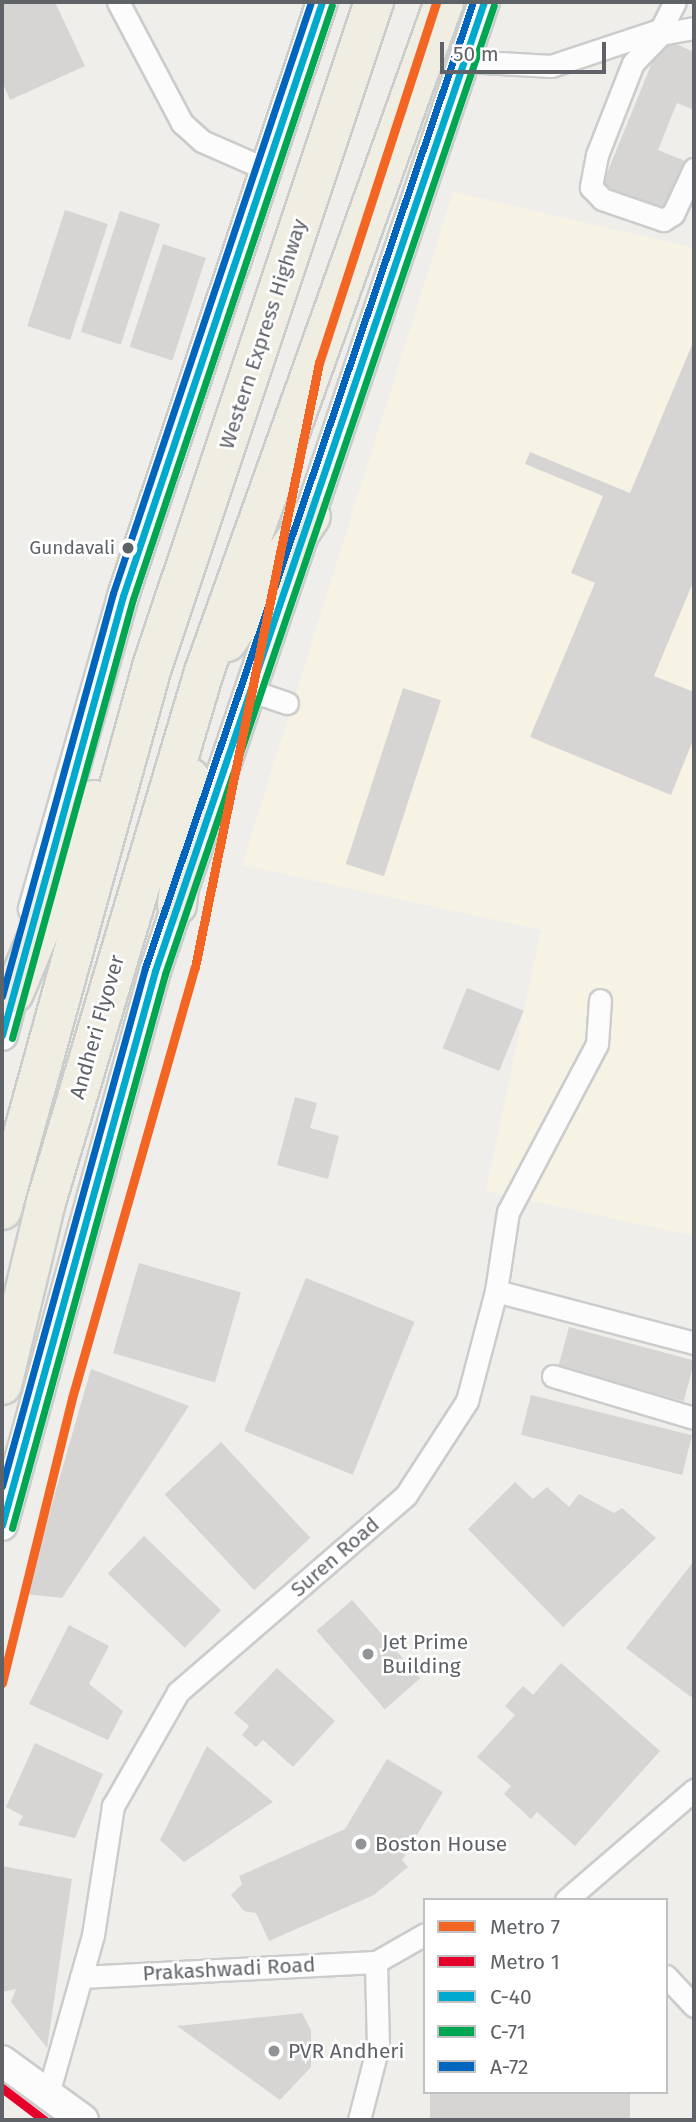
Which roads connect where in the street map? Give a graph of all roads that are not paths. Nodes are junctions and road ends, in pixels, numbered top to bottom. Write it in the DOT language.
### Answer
graph roads {
  1 [pos="118,2"];
  2 [pos="322,2"];
  3 [pos="374,2"];
  4 [pos="444,2"];
  5 [pos="484,2"];
  6 [pos="675,2"];
  7 [pos="694,22"];
  8 [pos="694,27"];
  9 [pos="660,29"];
  10 [pos="622,42"];
  11 [pos="465,61"];
  12 [pos="634,62"];
  13 [pos="694,169"];
  14 [pos="268,170"];
  15 [pos="311,516"];
  16 [pos="152,667"];
  17 [pos="204,672"];
  18 [pos="253,691"];
  19 [pos="287,703"];
  20 [pos="177,905"];
  21 [pos="14,993"];
  22 [pos="600,1000"];
  23 [pos="2,1035"];
  24 [pos="4,1199"];
  25 [pos="496,1292"];
  26 [pos="694,1343"];
  27 [pos="553,1376"];
  28 [pos="2,1385"];
  29 [pos="694,1418"];
  30 [pos="2,1525"];
  31 [pos="694,1790"];
  32 [pos="568,1898"];
  33 [pos="423,1935"];
  34 [pos="376,1962"];
  35 [pos="81,1976"];
  36 [pos="668,1978"];
  37 [pos="694,2007"];
  38 [pos="2,2061"];
  39 [pos="48,2094"];
  40 [pos="83,2120"];
  41 [pos="359,2120"];
  1 -- 14 [label="street"];
  2 -- 14 [label="street"];
  3 -- 16 [label="highway, Western Express Highway"];
  4 -- 17 [label="highway"];
  5 -- 11 [label="street"];
  6 -- 9 [label="street"];
  7 -- 9 [label="street"];
  8 -- 12 [label="street"];
  9 -- 10 [label="street"];
  10 -- 11 [label="street"];
  10 -- 12 [label="street"];
  11 -- 15 [label="street"];
  12 -- 13 [label="street"];
  14 -- 21 [label="street"];
  15 -- 17 [label="highway"];
  15 -- 18 [label="street"];
  16 -- 21 [label="highway"];
  16 -- 24 [label="highway, Andheri Flyover"];
  17 -- 20 [label="highway"];
  17 -- 28 [label="highway, Andheri Flyover"];
  18 -- 19 [label="street"];
  18 -- 20 [label="street"];
  20 -- 30 [label="street"];
  21 -- 23 [label="street"];
  22 -- 25 [label="street, Suren Road"];
  25 -- 26 [label="street"];
  25 -- 35 [label="street, Suren Road"];
  27 -- 29 [label="street"];
  31 -- 32 [label="street"];
  33 -- 34 [label="street, Prakashwadi Road"];
  34 -- 35 [label="street, Prakashwadi Road"];
  34 -- 41 [label="street"];
  35 -- 39 [label="street, Suren Road"];
  36 -- 37 [label="street"];
  38 -- 39 [label="street"];
  39 -- 40 [label="street"];
}
